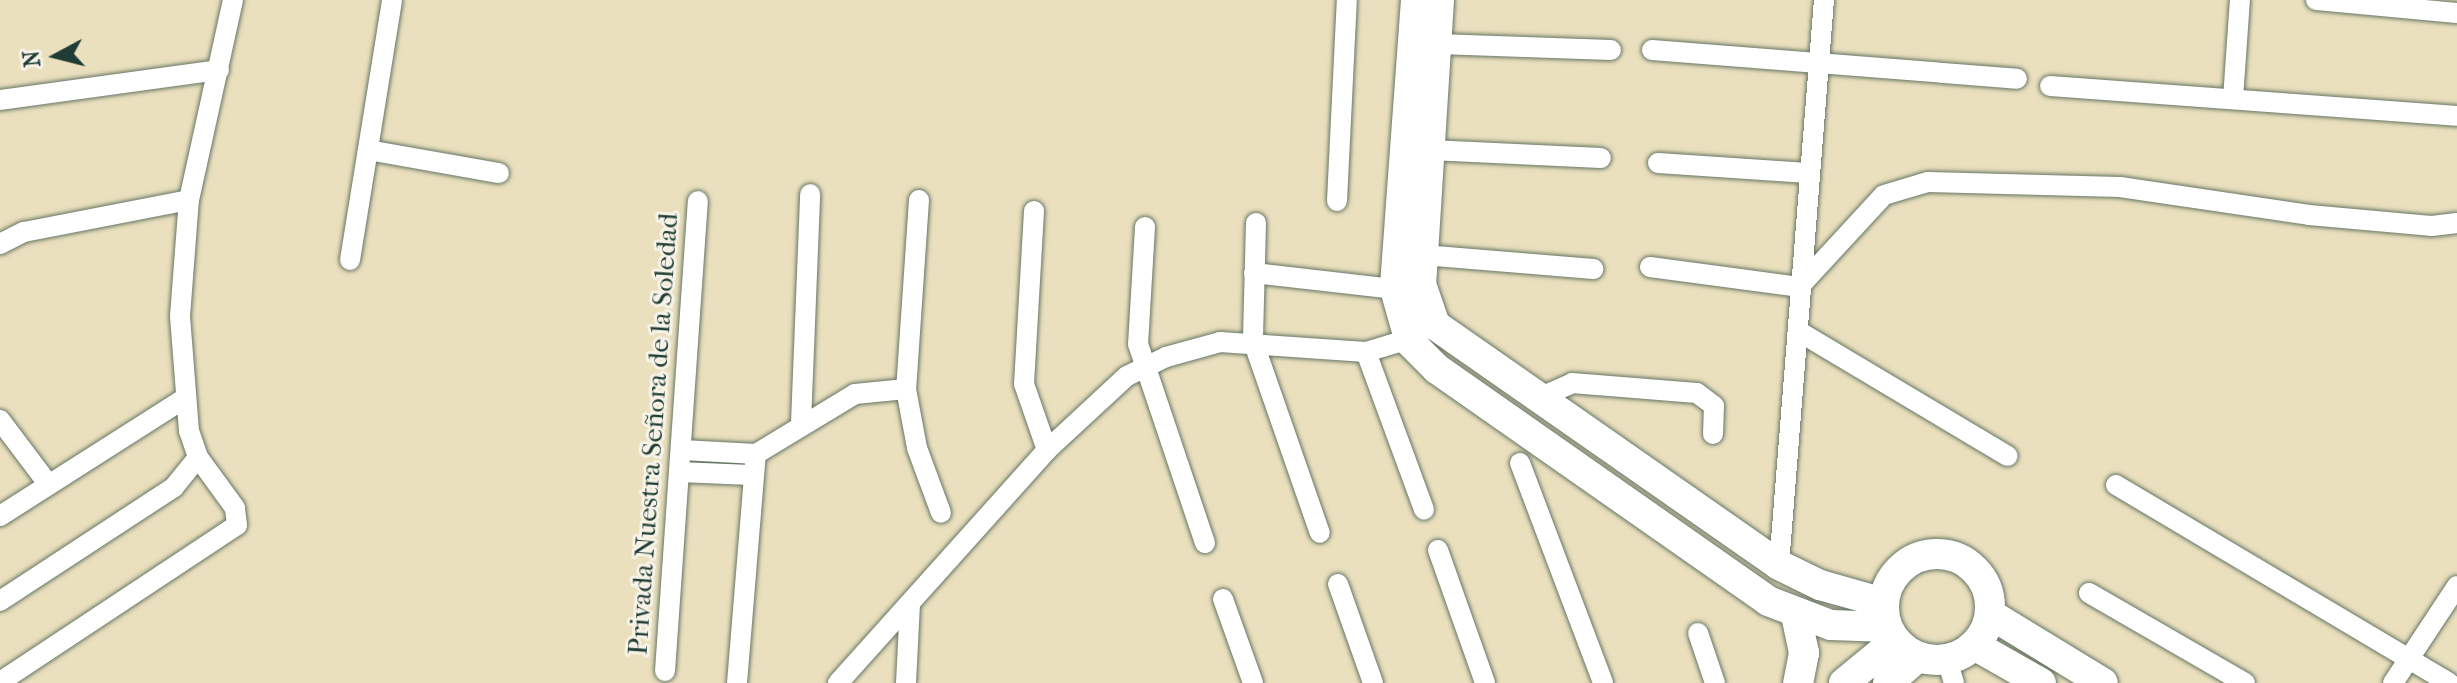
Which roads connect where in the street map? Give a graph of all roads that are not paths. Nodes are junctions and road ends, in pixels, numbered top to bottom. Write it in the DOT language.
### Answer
graph roads {
  1 [pos="233,0"];
  2 [pos="392,0"];
  3 [pos="1347,0"];
  4 [pos="1416,0"];
  5 [pos="1439,0"];
  6 [pos="1824,0"];
  7 [pos="2240,0"];
  8 [pos="2316,0"];
  9 [pos="2457,13"];
  10 [pos="1438,44"];
  11 [pos="1611,50"];
  12 [pos="1652,50"];
  13 [pos="1818,67"];
  14 [pos="219,70"];
  15 [pos="2017,79"];
  16 [pos="2050,86"];
  17 [pos="2233,99"];
  18 [pos="0,100"];
  19 [pos="2457,116"];
  20 [pos="368,150"];
  21 [pos="1430,150"];
  22 [pos="1601,158"];
  23 [pos="1658,163"];
  24 [pos="499,173"];
  25 [pos="1808,173"];
  26 [pos="810,194"];
  27 [pos="189,200"];
  28 [pos="919,200"];
  29 [pos="698,201"];
  30 [pos="1337,201"];
  31 [pos="1034,211"];
  32 [pos="1256,223"];
  33 [pos="2457,223"];
  34 [pos="1145,227"];
  35 [pos="0,244"];
  36 [pos="1423,255"];
  37 [pos="350,260"];
  38 [pos="1650,267"];
  39 [pos="1593,269"];
  40 [pos="1254,273"];
  41 [pos="1799,287"];
  42 [pos="1395,289"];
  43 [pos="1435,325"];
  44 [pos="1798,331"];
  45 [pos="1253,341"];
  46 [pos="1410,342"];
  47 [pos="1366,352"];
  48 [pos="1144,366"];
  49 [pos="906,389"];
  50 [pos="1539,398"];
  51 [pos="184,399"];
  52 [pos="0,420"];
  53 [pos="801,423"];
  54 [pos="1713,434"];
  55 [pos="682,450"];
  56 [pos="1047,450"];
  57 [pos="756,454"];
  58 [pos="2008,456"];
  59 [pos="198,457"];
  60 [pos="1520,463"];
  61 [pos="679,472"];
  62 [pos="751,475"];
  63 [pos="49,485"];
  64 [pos="2116,485"];
  65 [pos="1424,510"];
  66 [pos="941,513"];
  67 [pos="0,516"];
  68 [pos="1320,533"];
  69 [pos="1205,543"];
  70 [pos="1438,550"];
  71 [pos="1779,565"];
  72 [pos="1338,584"];
  73 [pos="2454,587"];
  74 [pos="2089,593"];
  75 [pos="1223,599"];
  76 [pos="0,601"];
  77 [pos="910,603"];
  78 [pos="1990,614"];
  79 [pos="1796,615"];
  80 [pos="1698,633"];
  81 [pos="1914,645"];
  82 [pos="1974,645"];
  83 [pos="2408,659"];
  84 [pos="665,671"];
  85 [pos="0,682"];
  86 [pos="737,683"];
  87 [pos="838,683"];
  88 [pos="906,683"];
  89 [pos="1253,683"];
  90 [pos="1373,683"];
  91 [pos="1485,683"];
  92 [pos="1603,683"];
  93 [pos="1715,683"];
  94 [pos="1798,683"];
  95 [pos="1844,683"];
  96 [pos="1888,683"];
  97 [pos="2041,683"];
  98 [pos="2103,683"];
  99 [pos="2245,683"];
  100 [pos="2393,683"];
  101 [pos="2449,683"];
  1 -- 14 [label="street"];
  2 -- 20 [label="street"];
  3 -- 30 [label="street"];
  4 -- 42 [label="street"];
  5 -- 10 [label="street"];
  6 -- 13 [label="street"];
  7 -- 17 [label="street"];
  8 -- 9 [label="street"];
  10 -- 11 [label="street"];
  10 -- 21 [label="street"];
  12 -- 13 [label="street"];
  13 -- 15 [label="street"];
  13 -- 25 [label="street"];
  14 -- 18 [label="street"];
  14 -- 27 [label="street"];
  16 -- 17 [label="street"];
  17 -- 19 [label="street"];
  20 -- 24 [label="street"];
  20 -- 37 [label="street"];
  21 -- 22 [label="street"];
  21 -- 36 [label="street"];
  23 -- 25 [label="street"];
  25 -- 41 [label="street"];
  26 -- 53 [label="street"];
  27 -- 35 [label="street"];
  27 -- 51 [label="street"];
  28 -- 49 [label="street"];
  29 -- 55 [label="street, Privada Nuestra Señora de la Soledad"];
  31 -- 56 [label="street"];
  32 -- 40 [label="street"];
  33 -- 41 [label="street"];
  34 -- 48 [label="street"];
  36 -- 39 [label="street"];
  36 -- 43 [label="street"];
  38 -- 41 [label="street"];
  40 -- 42 [label="street"];
  40 -- 45 [label="street"];
  41 -- 44 [label="street"];
  42 -- 46 [label="street"];
  43 -- 46 [label="street"];
  43 -- 50 [label="street"];
  44 -- 58 [label="street"];
  44 -- 71 [label="street"];
  45 -- 47 [label="street"];
  45 -- 48 [label="street"];
  45 -- 68 [label="street"];
  46 -- 47 [label="street"];
  46 -- 79 [label="street"];
  47 -- 65 [label="street"];
  48 -- 56 [label="street"];
  48 -- 69 [label="street"];
  49 -- 53 [label="street"];
  49 -- 66 [label="street"];
  50 -- 54 [label="street"];
  50 -- 71 [label="street"];
  51 -- 59 [label="street"];
  51 -- 63 [label="street"];
  52 -- 63 [label="street"];
  53 -- 57 [label="street"];
  55 -- 57 [label="street"];
  55 -- 61 [label="street, Privada Nuestra Señora de la Soledad"];
  56 -- 77 [label="street"];
  57 -- 62 [label="street"];
  59 -- 76 [label="street"];
  59 -- 85 [label="street"];
  60 -- 92 [label="street"];
  61 -- 62 [label="street"];
  61 -- 84 [label="street, Privada Nuestra Señora de la Soledad"];
  62 -- 86 [label="street"];
  63 -- 67 [label="street"];
  64 -- 83 [label="street"];
  70 -- 91 [label="street"];
  71 -- 81 [label="street"];
  72 -- 90 [label="street"];
  73 -- 83 [label="street"];
  74 -- 99 [label="street"];
  75 -- 89 [label="street"];
  77 -- 87 [label="street"];
  77 -- 88 [label="street"];
  78 -- 81 [label="street"];
  78 -- 82 [label="street"];
  78 -- 98 [label="street"];
  79 -- 81 [label="street"];
  79 -- 94 [label="street"];
  80 -- 93 [label="street"];
  81 -- 82 [label="street"];
  81 -- 95 [label="street"];
  81 -- 96 [label="street"];
  82 -- 97 [label="street"];
  83 -- 100 [label="street"];
  83 -- 101 [label="street"];
}
